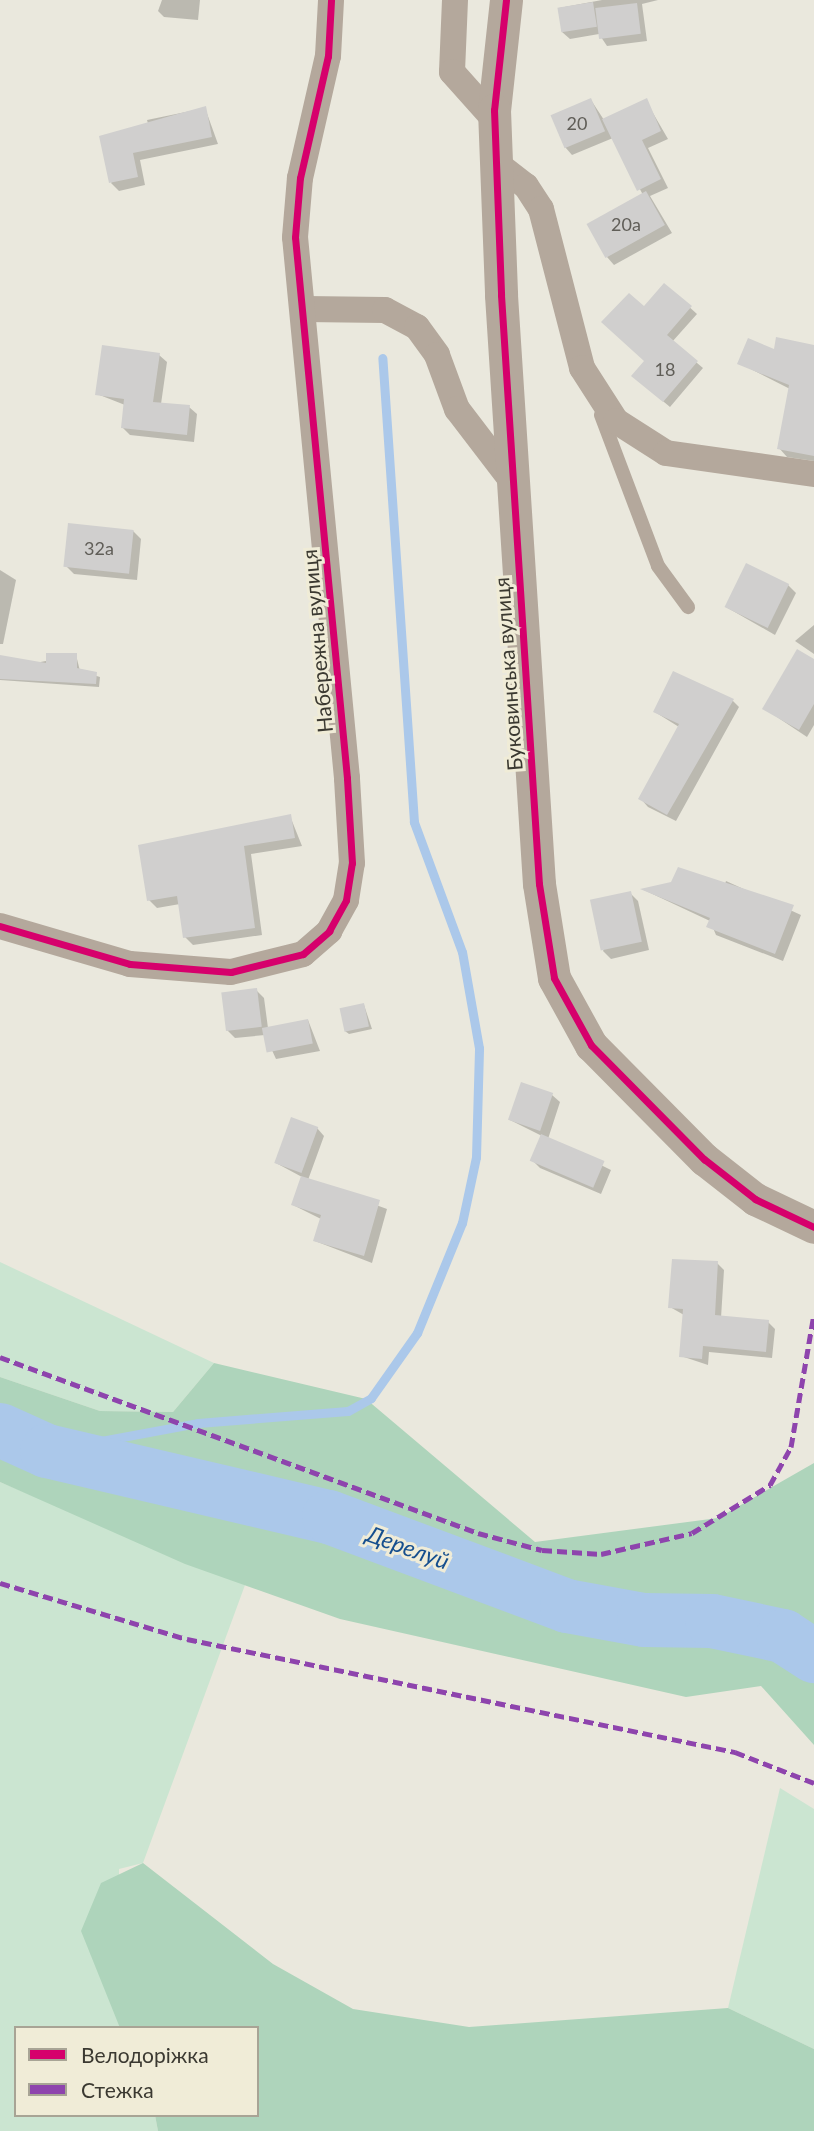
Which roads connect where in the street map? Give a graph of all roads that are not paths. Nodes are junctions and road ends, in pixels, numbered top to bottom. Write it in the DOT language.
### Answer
graph roads {
  1 [pos="331,0"];
  2 [pos="455,0"];
  3 [pos="506,0"];
  4 [pos="494,118"];
  5 [pos="495,162"];
  6 [pos="305,309"];
  7 [pos="591,388"];
  8 [pos="814,474"];
  9 [pos="512,481"];
  10 [pos="688,607"];
  11 [pos="0,926"];
  12 [pos="814,1227"];
  1 -- 6 [label="street, Набережна вулиця"];
  2 -- 4 [label="street"];
  3 -- 4 [label="street, Буковинська вулиця"];
  4 -- 5 [label="street, Буковинська вулиця"];
  5 -- 7 [label="street"];
  5 -- 9 [label="street, Буковинська вулиця"];
  6 -- 9 [label="street"];
  6 -- 11 [label="street, Набережна вулиця"];
  7 -- 8 [label="street"];
  7 -- 10 [label="lane"];
  9 -- 12 [label="street, Буковинська вулиця"];
}
